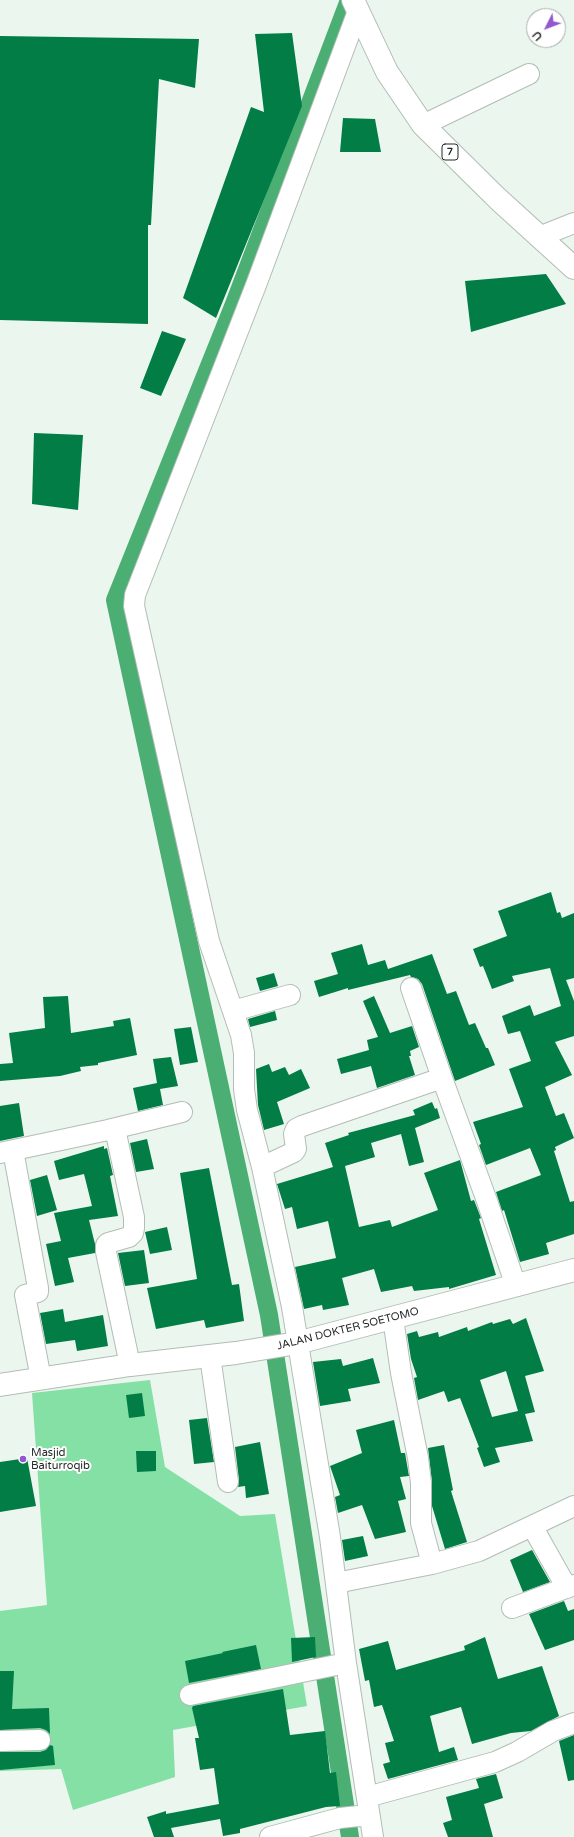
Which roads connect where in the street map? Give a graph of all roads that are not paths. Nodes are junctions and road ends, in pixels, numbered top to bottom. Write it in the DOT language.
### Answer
graph roads {
  1 [pos="355,6"];
  2 [pos="529,74"];
  3 [pos="423,125"];
  4 [pos="574,223"];
  5 [pos="539,237"];
  6 [pos="574,268"];
  7 [pos="411,988"];
  8 [pos="290,995"];
  9 [pos="233,1011"];
  10 [pos="442,1078"];
  11 [pos="182,1112"];
  12 [pos="115,1129"];
  13 [pos="6,1151"];
  14 [pos="262,1167"];
  15 [pos="574,1270"];
  16 [pos="516,1286"];
  17 [pos="393,1318"];
  18 [pos="288,1345"];
  19 [pos="210,1356"];
  20 [pos="130,1364"];
  21 [pos="41,1380"];
  22 [pos="0,1385"];
  23 [pos="228,1482"];
  24 [pos="574,1506"];
  25 [pos="532,1526"];
  26 [pos="432,1564"];
  27 [pos="336,1583"];
  28 [pos="570,1586"];
  29 [pos="512,1608"];
  30 [pos="334,1665"];
  31 [pos="190,1695"];
  32 [pos="574,1723"];
  33 [pos="0,1740"];
  34 [pos="40,1740"];
  35 [pos="367,1797"];
  36 [pos="356,1817"];
  37 [pos="280,1836"];
  38 [pos="374,1837"];
  1 -- 3 [label="main road, 7"];
  1 -- 9 [label="street"];
  2 -- 3 [label="street"];
  3 -- 5 [label="main road, 7"];
  4 -- 5 [label="street"];
  5 -- 6 [label="main road, 7"];
  7 -- 10 [label="street"];
  8 -- 9 [label="street"];
  9 -- 14 [label="street"];
  10 -- 14 [label="street"];
  10 -- 16 [label="street"];
  11 -- 12 [label="street"];
  12 -- 13 [label="street"];
  12 -- 20 [label="street"];
  13 -- 21 [label="street"];
  14 -- 18 [label="street"];
  15 -- 16 [label="main road, JALAN DOKTER SOETOMO"];
  16 -- 17 [label="main road, JALAN DOKTER SOETOMO"];
  17 -- 18 [label="main road, JALAN DOKTER SOETOMO"];
  17 -- 26 [label="street"];
  18 -- 19 [label="main road, JALAN DOKTER SOETOMO"];
  18 -- 27 [label="street"];
  19 -- 20 [label="main road, JALAN DOKTER SOETOMO"];
  19 -- 23 [label="street"];
  20 -- 21 [label="main road, JALAN DOKTER SOETOMO"];
  21 -- 22 [label="main road, JALAN DOKTER SOETOMO"];
  24 -- 25 [label="street"];
  25 -- 26 [label="street"];
  25 -- 28 [label="street"];
  26 -- 27 [label="street"];
  27 -- 30 [label="street"];
  28 -- 29 [label="street"];
  30 -- 31 [label="street"];
  30 -- 35 [label="street"];
  32 -- 35 [label="street"];
  33 -- 34 [label="street"];
  35 -- 36 [label="street"];
  36 -- 37 [label="street"];
  36 -- 38 [label="street"];
}
